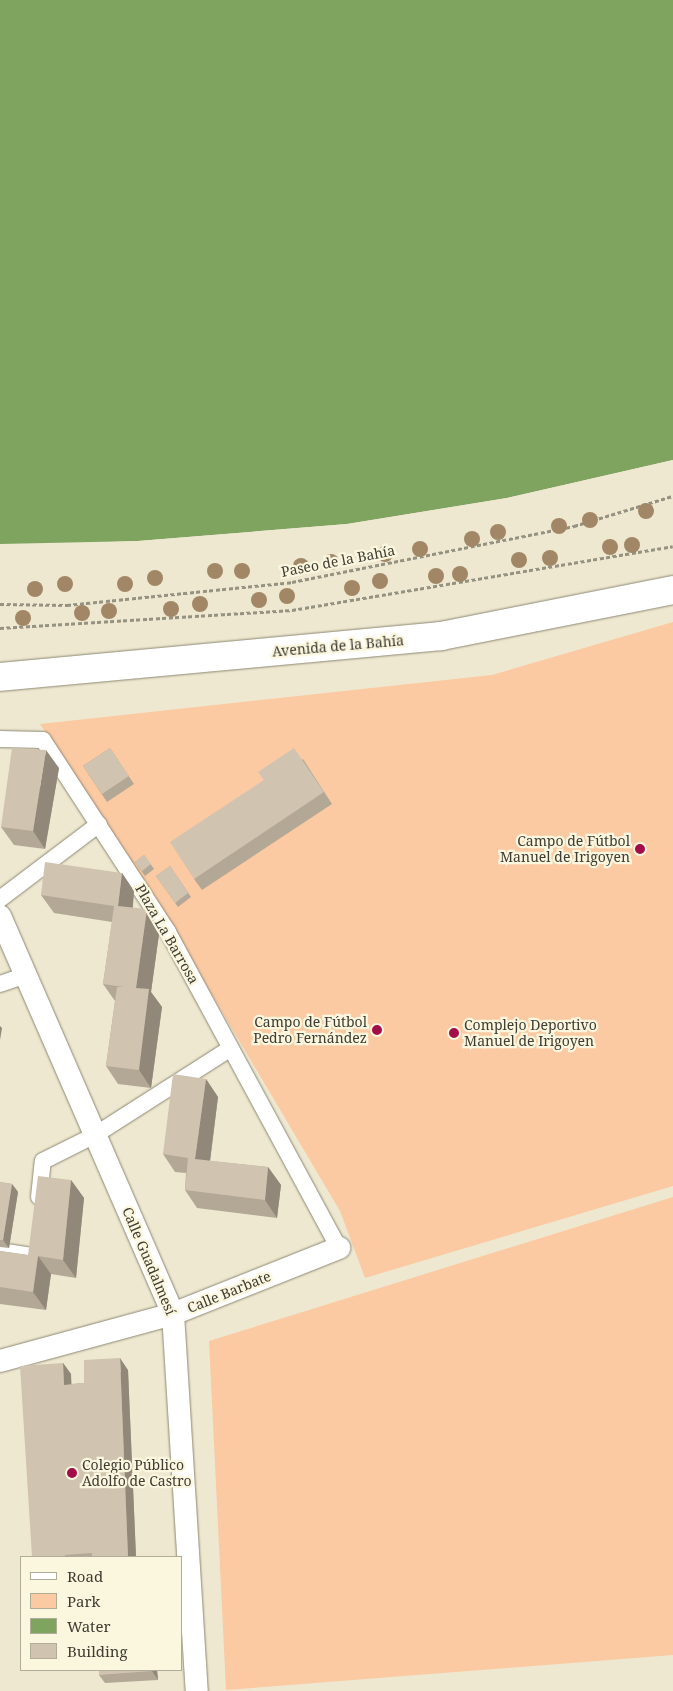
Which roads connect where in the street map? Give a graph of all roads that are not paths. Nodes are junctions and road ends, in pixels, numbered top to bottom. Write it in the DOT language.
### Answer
graph roads {
  1 [pos="673,590"];
  2 [pos="0,677"];
  3 [pos="0,739"];
  4 [pos="99,824"];
  5 [pos="0,899"];
  6 [pos="0,916"];
  7 [pos="26,975"];
  8 [pos="0,984"];
  9 [pos="231,1048"];
  10 [pos="95,1135"];
  11 [pos="36,1218"];
  12 [pos="34,1237"];
  13 [pos="339,1248"];
  14 [pos="0,1251"];
  15 [pos="174,1314"];
  16 [pos="0,1361"];
  17 [pos="197,1691"];
  1 -- 2 [label="main road, Avenida de la Bahía"];
  3 -- 4 [label="street, Plaza La Barrosa"];
  4 -- 5 [label="street"];
  4 -- 9 [label="street, Plaza La Barrosa"];
  6 -- 7 [label="street, Calle Guadalmesí"];
  7 -- 8 [label="street"];
  7 -- 10 [label="street, Calle Guadalmesí"];
  9 -- 10 [label="street"];
  9 -- 13 [label="street, Plaza La Barrosa"];
  10 -- 11 [label="street"];
  10 -- 15 [label="street, Calle Guadalmesí"];
  12 -- 14 [label="street"];
  13 -- 15 [label="street, Calle Barbate"];
  15 -- 16 [label="street, Calle Barbate"];
  15 -- 17 [label="street, Calle Guadalmesí"];
}
